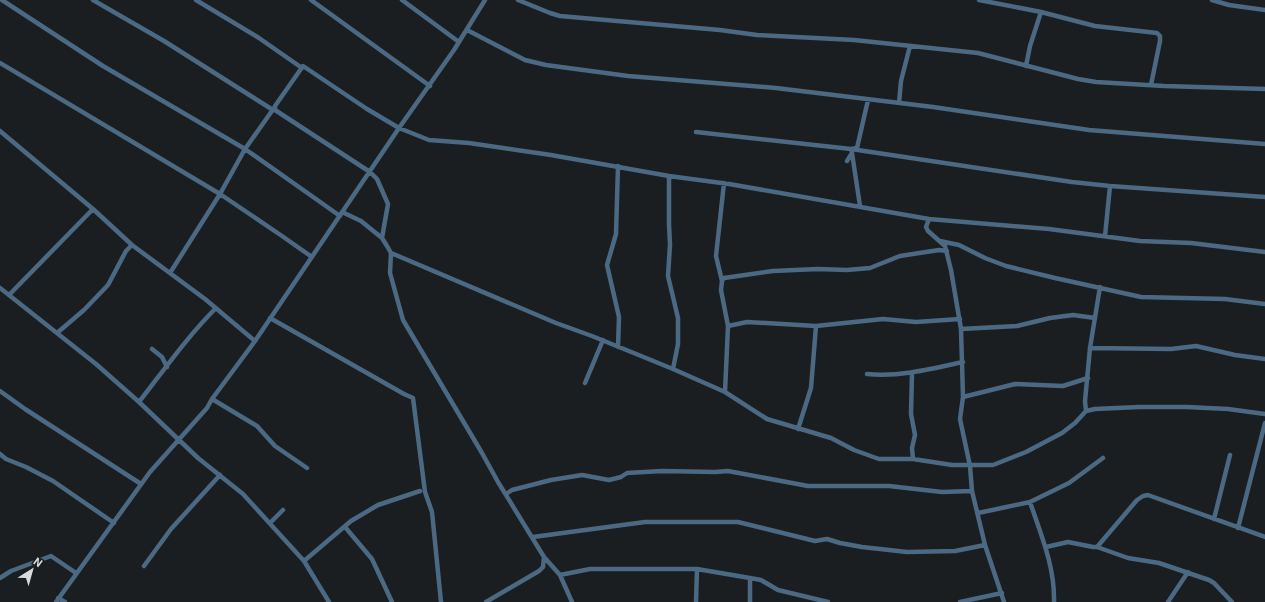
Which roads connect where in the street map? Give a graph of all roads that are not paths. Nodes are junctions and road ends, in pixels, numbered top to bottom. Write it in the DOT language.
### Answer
graph roads {
  1 [pos="2,0"];
  2 [pos="93,0"];
  3 [pos="196,0"];
  4 [pos="311,0"];
  5 [pos="402,0"];
  6 [pos="484,0"];
  7 [pos="518,0"];
  8 [pos="979,0"];
  9 [pos="1212,0"];
  10 [pos="1265,10"];
  11 [pos="1041,12"];
  12 [pos="467,30"];
  13 [pos="460,42"];
  14 [pos="910,46"];
  15 [pos="0,63"];
  16 [pos="1026,66"];
  17 [pos="302,68"];
  18 [pos="430,86"];
  19 [pos="1151,86"];
  20 [pos="1265,89"];
  21 [pos="868,100"];
  22 [pos="898,103"];
  23 [pos="274,109"];
  24 [pos="399,128"];
  25 [pos="0,131"];
  26 [pos="696,132"];
  27 [pos="1265,144"];
  28 [pos="245,149"];
  29 [pos="852,149"];
  30 [pos="847,161"];
  31 [pos="618,166"];
  32 [pos="370,172"];
  33 [pos="669,176"];
  34 [pos="724,183"];
  35 [pos="1110,186"];
  36 [pos="220,194"];
  37 [pos="1265,197"];
  38 [pos="860,206"];
  39 [pos="93,209"];
  40 [pos="341,214"];
  41 [pos="929,219"];
  42 [pos="1105,236"];
  43 [pos="382,238"];
  44 [pos="940,241"];
  45 [pos="132,245"];
  46 [pos="947,250"];
  47 [pos="1265,252"];
  48 [pos="391,253"];
  49 [pos="312,257"];
  50 [pos="170,273"];
  51 [pos="722,281"];
  52 [pos="1100,287"];
  53 [pos="0,288"];
  54 [pos="9,296"];
  55 [pos="1265,304"];
  56 [pos="216,308"];
  57 [pos="270,318"];
  58 [pos="1095,318"];
  59 [pos="960,319"];
  60 [pos="728,326"];
  61 [pos="816,326"];
  62 [pos="961,328"];
  63 [pos="57,334"];
  64 [pos="603,340"];
  65 [pos="255,341"];
  66 [pos="618,347"];
  67 [pos="1090,348"];
  68 [pos="152,349"];
  69 [pos="1265,359"];
  70 [pos="963,362"];
  71 [pos="167,368"];
  72 [pos="672,369"];
  73 [pos="867,374"];
  74 [pos="912,374"];
  75 [pos="1088,378"];
  76 [pos="585,383"];
  77 [pos="0,391"];
  78 [pos="725,392"];
  79 [pos="963,397"];
  80 [pos="212,399"];
  81 [pos="139,402"];
  82 [pos="1086,411"];
  83 [pos="1265,414"];
  84 [pos="1265,423"];
  85 [pos="798,429"];
  86 [pos="179,439"];
  87 [pos="0,454"];
  88 [pos="1230,454"];
  89 [pos="1103,458"];
  90 [pos="913,459"];
  91 [pos="970,466"];
  92 [pos="307,468"];
  93 [pos="220,476"];
  94 [pos="141,484"];
  95 [pos="420,491"];
  96 [pos="972,491"];
  97 [pos="506,494"];
  98 [pos="1030,502"];
  99 [pos="283,510"];
  100 [pos="978,513"];
  101 [pos="1214,518"];
  102 [pos="114,523"];
  103 [pos="270,523"];
  104 [pos="345,527"];
  105 [pos="1238,528"];
  106 [pos="533,537"];
  107 [pos="1265,537"];
  108 [pos="985,545"];
  109 [pos="1046,547"];
  110 [pos="1097,547"];
  111 [pos="544,556"];
  112 [pos="304,561"];
  113 [pos="144,566"];
  114 [pos="697,569"];
  115 [pos="1188,572"];
  116 [pos="76,573"];
  117 [pos="560,575"];
  118 [pos="0,578"];
  119 [pos="750,578"];
  120 [pos="1002,593"];
  121 [pos="57,600"];
  122 [pos="65,602"];
  123 [pos="329,602"];
  124 [pos="392,602"];
  125 [pos="441,602"];
  126 [pos="486,602"];
  127 [pos="572,602"];
  128 [pos="696,602"];
  129 [pos="750,602"];
  130 [pos="828,602"];
  131 [pos="960,602"];
  132 [pos="1004,602"];
  133 [pos="1054,602"];
  134 [pos="1168,602"];
  135 [pos="1232,602"];
  1 -- 28 [label="street"];
  2 -- 23 [label="street"];
  3 -- 17 [label="street"];
  4 -- 18 [label="street"];
  5 -- 13 [label="street"];
  6 -- 12 [label="street"];
  7 -- 14 [label="street"];
  8 -- 11 [label="street"];
  9 -- 10 [label="street"];
  11 -- 16 [label="street"];
  11 -- 19 [label="street"];
  12 -- 13 [label="street"];
  12 -- 21 [label="street"];
  13 -- 18 [label="street"];
  14 -- 16 [label="street"];
  14 -- 22 [label="street"];
  15 -- 36 [label="street"];
  16 -- 19 [label="street"];
  17 -- 23 [label="street"];
  17 -- 24 [label="street"];
  18 -- 24 [label="street"];
  19 -- 20 [label="street"];
  21 -- 22 [label="street"];
  21 -- 29 [label="street"];
  22 -- 27 [label="street"];
  23 -- 28 [label="street"];
  23 -- 32 [label="street"];
  24 -- 31 [label="street"];
  24 -- 32 [label="street"];
  25 -- 39 [label="street"];
  26 -- 29 [label="street"];
  28 -- 36 [label="street"];
  28 -- 40 [label="street"];
  29 -- 30 [label="street"];
  29 -- 35 [label="street"];
  29 -- 38 [label="street"];
  31 -- 33 [label="street"];
  31 -- 66 [label="street"];
  32 -- 40 [label="street"];
  32 -- 43 [label="street"];
  33 -- 34 [label="street"];
  33 -- 72 [label="street"];
  34 -- 38 [label="street"];
  34 -- 51 [label="street"];
  35 -- 37 [label="street"];
  35 -- 42 [label="street"];
  36 -- 49 [label="street"];
  36 -- 50 [label="street"];
  38 -- 41 [label="street"];
  39 -- 45 [label="street"];
  39 -- 54 [label="street"];
  40 -- 43 [label="street"];
  40 -- 49 [label="street"];
  41 -- 42 [label="street"];
  41 -- 44 [label="street"];
  42 -- 47 [label="street"];
  43 -- 48 [label="street"];
  44 -- 46 [label="street"];
  44 -- 52 [label="street"];
  45 -- 50 [label="street"];
  45 -- 63 [label="street"];
  46 -- 51 [label="street"];
  46 -- 59 [label="street"];
  48 -- 64 [label="street"];
  48 -- 97 [label="street"];
  49 -- 57 [label="street"];
  50 -- 56 [label="street"];
  51 -- 60 [label="street"];
  52 -- 55 [label="street"];
  52 -- 58 [label="street"];
  53 -- 54 [label="street"];
  54 -- 63 [label="street"];
  56 -- 65 [label="street"];
  56 -- 71 [label="street"];
  57 -- 65 [label="street"];
  57 -- 125 [label="street"];
  58 -- 62 [label="street"];
  58 -- 67 [label="street"];
  59 -- 61 [label="street"];
  59 -- 62 [label="street"];
  60 -- 61 [label="street"];
  60 -- 78 [label="street"];
  61 -- 85 [label="street"];
  62 -- 70 [label="street"];
  63 -- 81 [label="street"];
  64 -- 66 [label="street"];
  64 -- 76 [label="street"];
  65 -- 80 [label="street"];
  66 -- 72 [label="street"];
  67 -- 69 [label="street"];
  67 -- 75 [label="street"];
  68 -- 71 [label="street"];
  70 -- 74 [label="street"];
  70 -- 79 [label="street"];
  71 -- 81 [label="street"];
  72 -- 78 [label="street"];
  73 -- 74 [label="street"];
  74 -- 90 [label="street"];
  75 -- 79 [label="street"];
  75 -- 82 [label="street"];
  77 -- 94 [label="street"];
  78 -- 85 [label="street"];
  79 -- 91 [label="street"];
  80 -- 86 [label="street"];
  80 -- 92 [label="street"];
  81 -- 86 [label="street"];
  82 -- 83 [label="street"];
  82 -- 91 [label="street"];
  84 -- 105 [label="street"];
  85 -- 90 [label="street"];
  86 -- 93 [label="street"];
  86 -- 94 [label="street"];
  87 -- 102 [label="street"];
  88 -- 101 [label="street"];
  89 -- 98 [label="street"];
  90 -- 91 [label="street"];
  91 -- 96 [label="street"];
  93 -- 103 [label="street"];
  93 -- 113 [label="street"];
  94 -- 102 [label="street"];
  95 -- 104 [label="street"];
  96 -- 97 [label="street"];
  96 -- 100 [label="street"];
  97 -- 106 [label="street"];
  98 -- 100 [label="street"];
  98 -- 109 [label="street"];
  99 -- 103 [label="street"];
  100 -- 108 [label="street"];
  101 -- 105 [label="street"];
  101 -- 110 [label="street"];
  102 -- 116 [label="street"];
  103 -- 112 [label="street"];
  104 -- 112 [label="street"];
  104 -- 124 [label="street"];
  105 -- 107 [label="street"];
  106 -- 108 [label="street"];
  106 -- 111 [label="street"];
  108 -- 120 [label="street"];
  109 -- 110 [label="street"];
  109 -- 133 [label="street"];
  110 -- 115 [label="street"];
  111 -- 117 [label="street"];
  111 -- 126 [label="street"];
  112 -- 123 [label="street"];
  114 -- 117 [label="street"];
  114 -- 119 [label="street"];
  114 -- 128 [label="street"];
  115 -- 134 [label="street"];
  115 -- 135 [label="street"];
  116 -- 118 [label="street"];
  116 -- 121 [label="street"];
  117 -- 127 [label="street"];
  119 -- 129 [label="street"];
  119 -- 130 [label="street"];
  120 -- 131 [label="street"];
  120 -- 132 [label="street"];
  121 -- 122 [label="street"];
}
